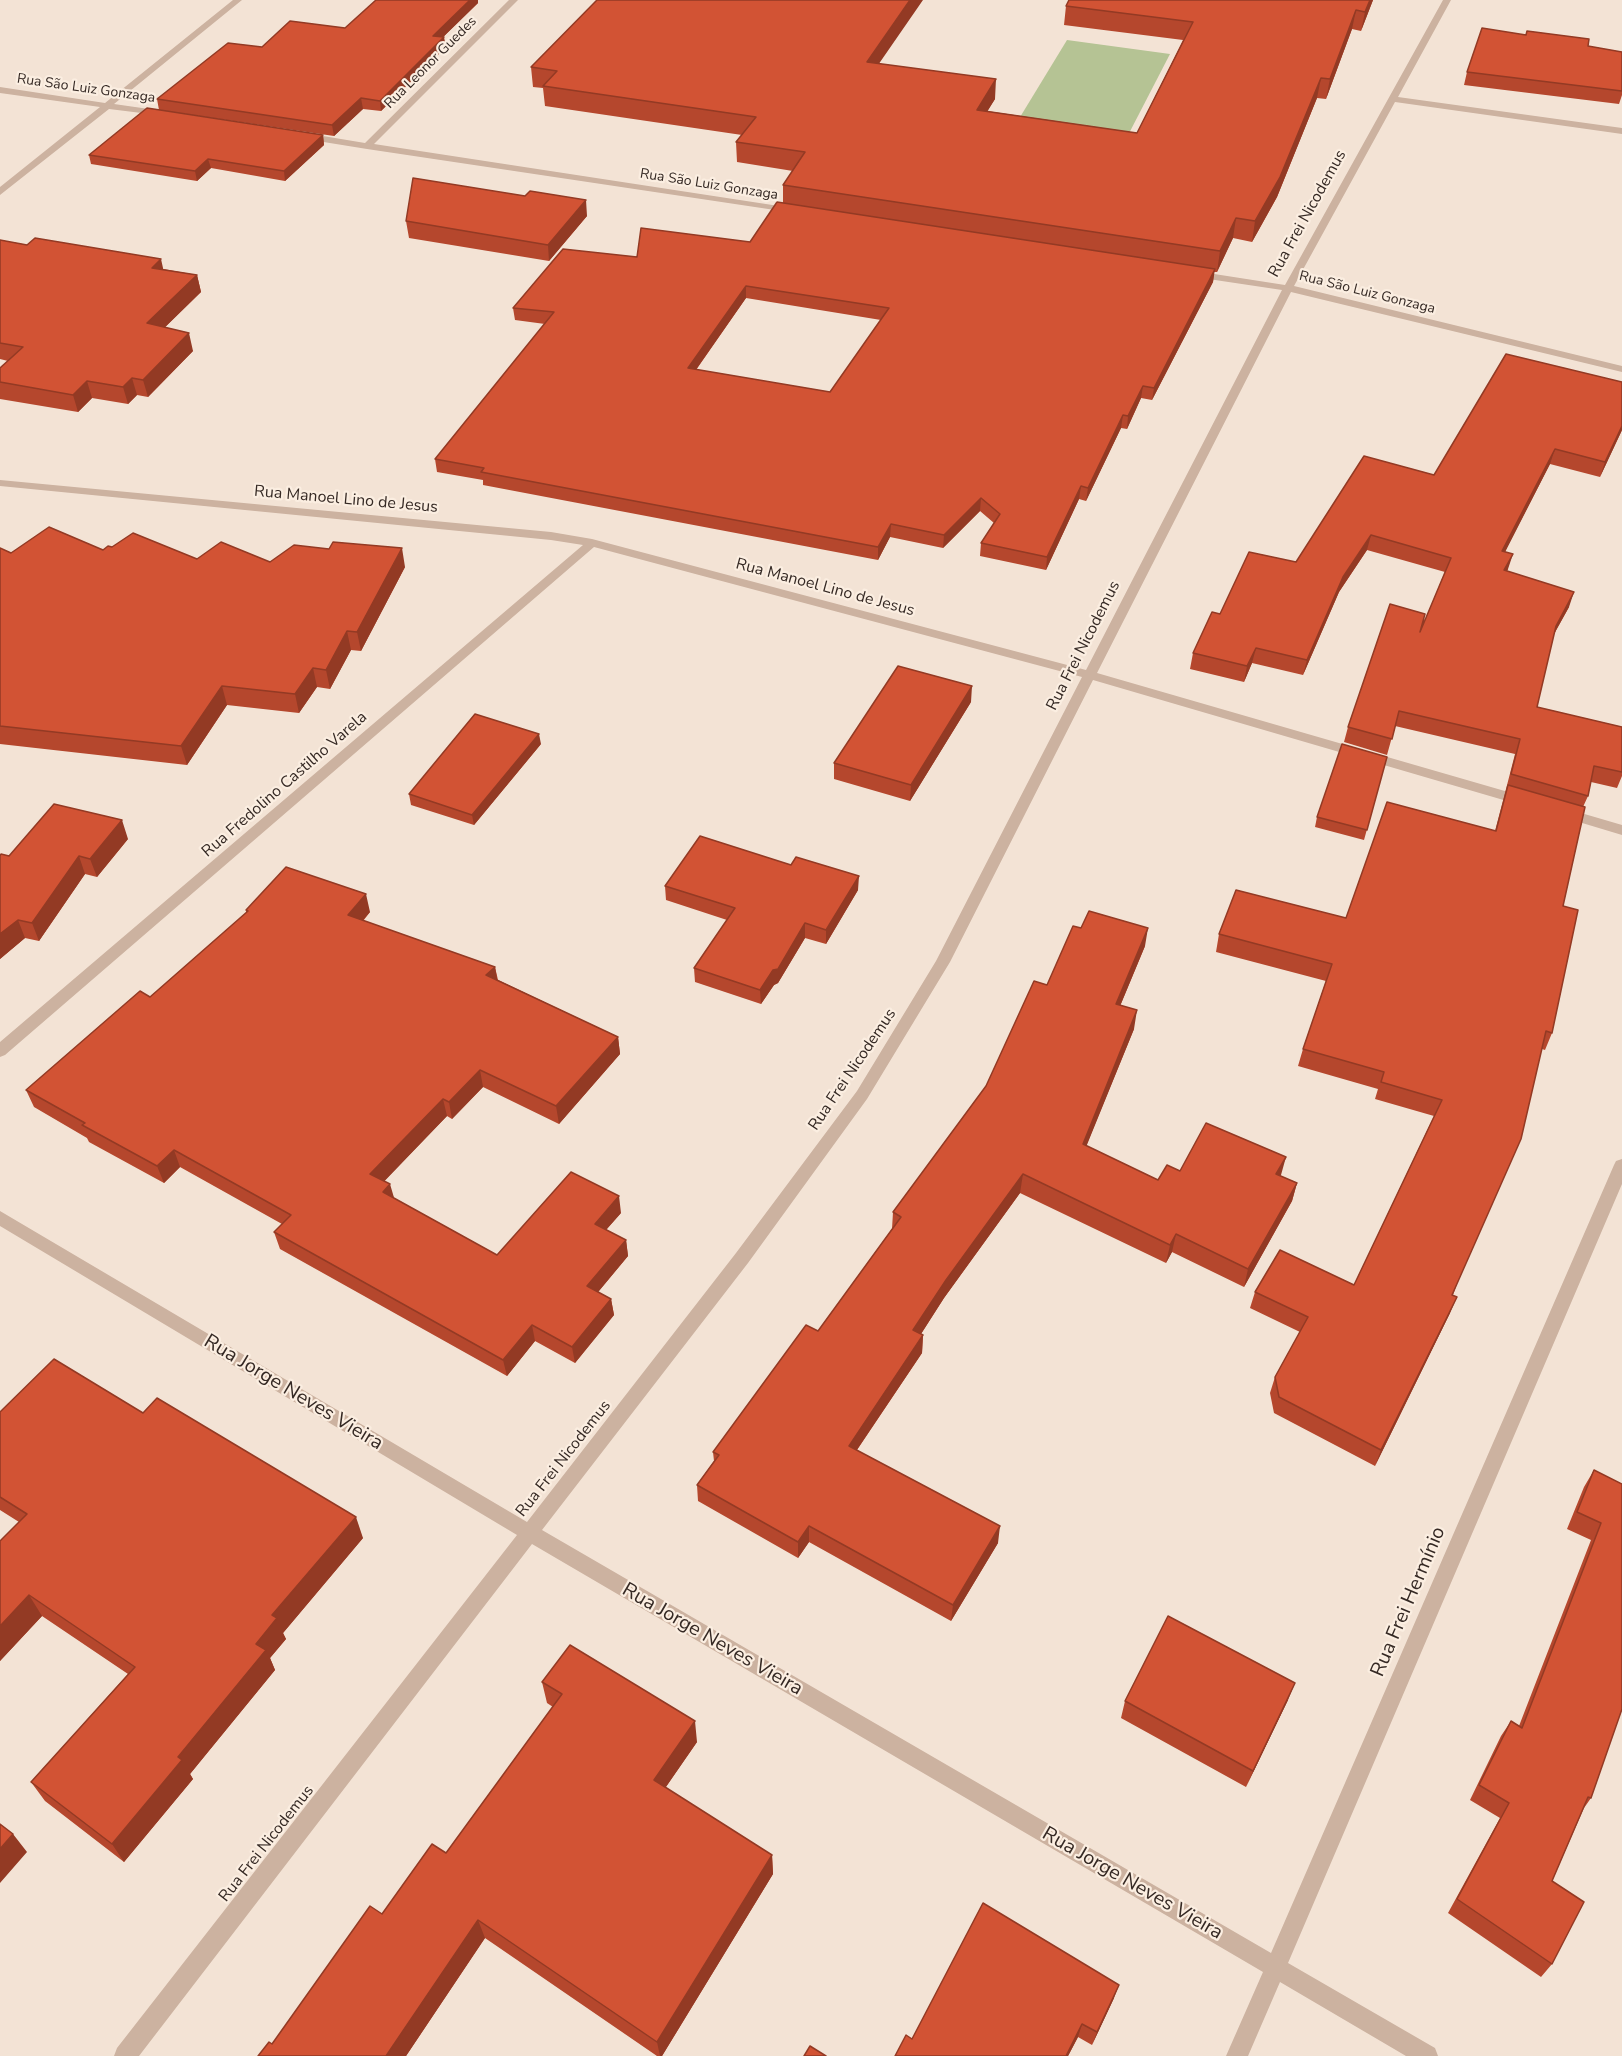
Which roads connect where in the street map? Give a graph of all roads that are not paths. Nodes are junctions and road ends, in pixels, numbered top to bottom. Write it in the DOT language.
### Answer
graph roads {
  1 [pos="238,0"];
  2 [pos="514,0"];
  3 [pos="1447,0"];
  4 [pos="0,90"];
  5 [pos="1392,99"];
  6 [pos="107,106"];
  7 [pos="178,117"];
  8 [pos="1622,131"];
  9 [pos="296,135"];
  10 [pos="367,146"];
  11 [pos="0,192"];
  12 [pos="804,213"];
  13 [pos="1182,272"];
  14 [pos="1288,288"];
  15 [pos="1622,369"];
  16 [pos="0,483"];
  17 [pos="592,543"];
  18 [pos="1089,675"];
  19 [pos="1531,803"];
  20 [pos="1554,810"];
  21 [pos="1622,830"];
  22 [pos="0,1052"];
  23 [pos="1622,1166"];
  24 [pos="0,1218"];
  25 [pos="530,1533"];
  26 [pos="1275,1968"];
  27 [pos="125,2056"];
  28 [pos="1237,2056"];
  29 [pos="1427,2056"];
  1 -- 6 [label="street"];
  2 -- 10 [label="street, Rua Leonor Guedes"];
  3 -- 5 [label="street, Rua Frei Nicodemus"];
  4 -- 6 [label="street, Rua São Luiz Gonzaga"];
  5 -- 8 [label="street"];
  5 -- 14 [label="street, Rua Frei Nicodemus"];
  6 -- 7 [label="street, Rua São Luiz Gonzaga"];
  6 -- 11 [label="street"];
  9 -- 10 [label="street, Rua São Luiz Gonzaga"];
  10 -- 12 [label="street, Rua São Luiz Gonzaga"];
  13 -- 14 [label="street, Rua São Luiz Gonzaga"];
  14 -- 15 [label="street, Rua São Luiz Gonzaga"];
  14 -- 18 [label="street, Rua Frei Nicodemus"];
  16 -- 17 [label="street, Rua Manoel Lino de Jesus"];
  17 -- 18 [label="street, Rua Manoel Lino de Jesus"];
  17 -- 22 [label="street, Rua Fredolino Castilho Varela"];
  18 -- 19 [label="street, Rua Manoel Lino de Jesus"];
  18 -- 25 [label="street, Rua Frei Nicodemus"];
  20 -- 21 [label="street"];
  23 -- 26 [label="street, Rua Frei Hermínio"];
  24 -- 25 [label="street, Rua Jorge Neves Vieira"];
  25 -- 26 [label="street, Rua Jorge Neves Vieira"];
  25 -- 27 [label="street, Rua Frei Nicodemus"];
  26 -- 28 [label="street, Rua Frei Hermínio"];
  26 -- 29 [label="street, Rua Jorge Neves Vieira"];
}
